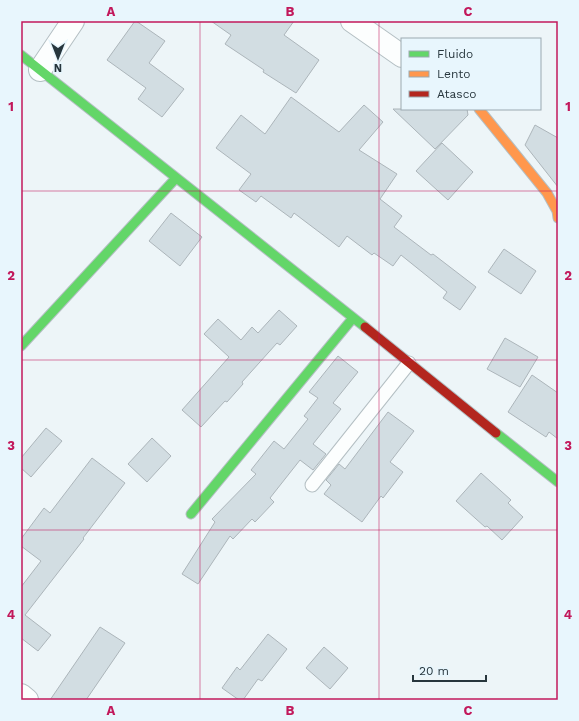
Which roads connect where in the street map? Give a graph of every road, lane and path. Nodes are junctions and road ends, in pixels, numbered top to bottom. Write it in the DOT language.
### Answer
graph roads {
  1 [pos="73,21"];
  2 [pos="352,21"];
  3 [pos="21,55"];
  4 [pos="401,55"];
  5 [pos="40,70"];
  6 [pos="481,110"];
  7 [pos="176,178"];
  8 [pos="558,218"];
  9 [pos="353,318"];
  10 [pos="21,346"];
  11 [pos="409,363"];
  12 [pos="558,482"];
  13 [pos="312,485"];
  14 [pos="191,514"];
  15 [pos="21,695"];
  16 [pos="26,700"];
  1 -- 5 [label="street"];
  2 -- 4 [label="street"];
  3 -- 5 [label="street"];
  5 -- 7 [label="street"];
  6 -- 8 [label="street"];
  7 -- 9 [label="street"];
  7 -- 10 [label="street"];
  9 -- 11 [label="street"];
  9 -- 14 [label="street"];
  11 -- 12 [label="street"];
  11 -- 13 [label="lane"];
  15 -- 16 [label="street"];
}
